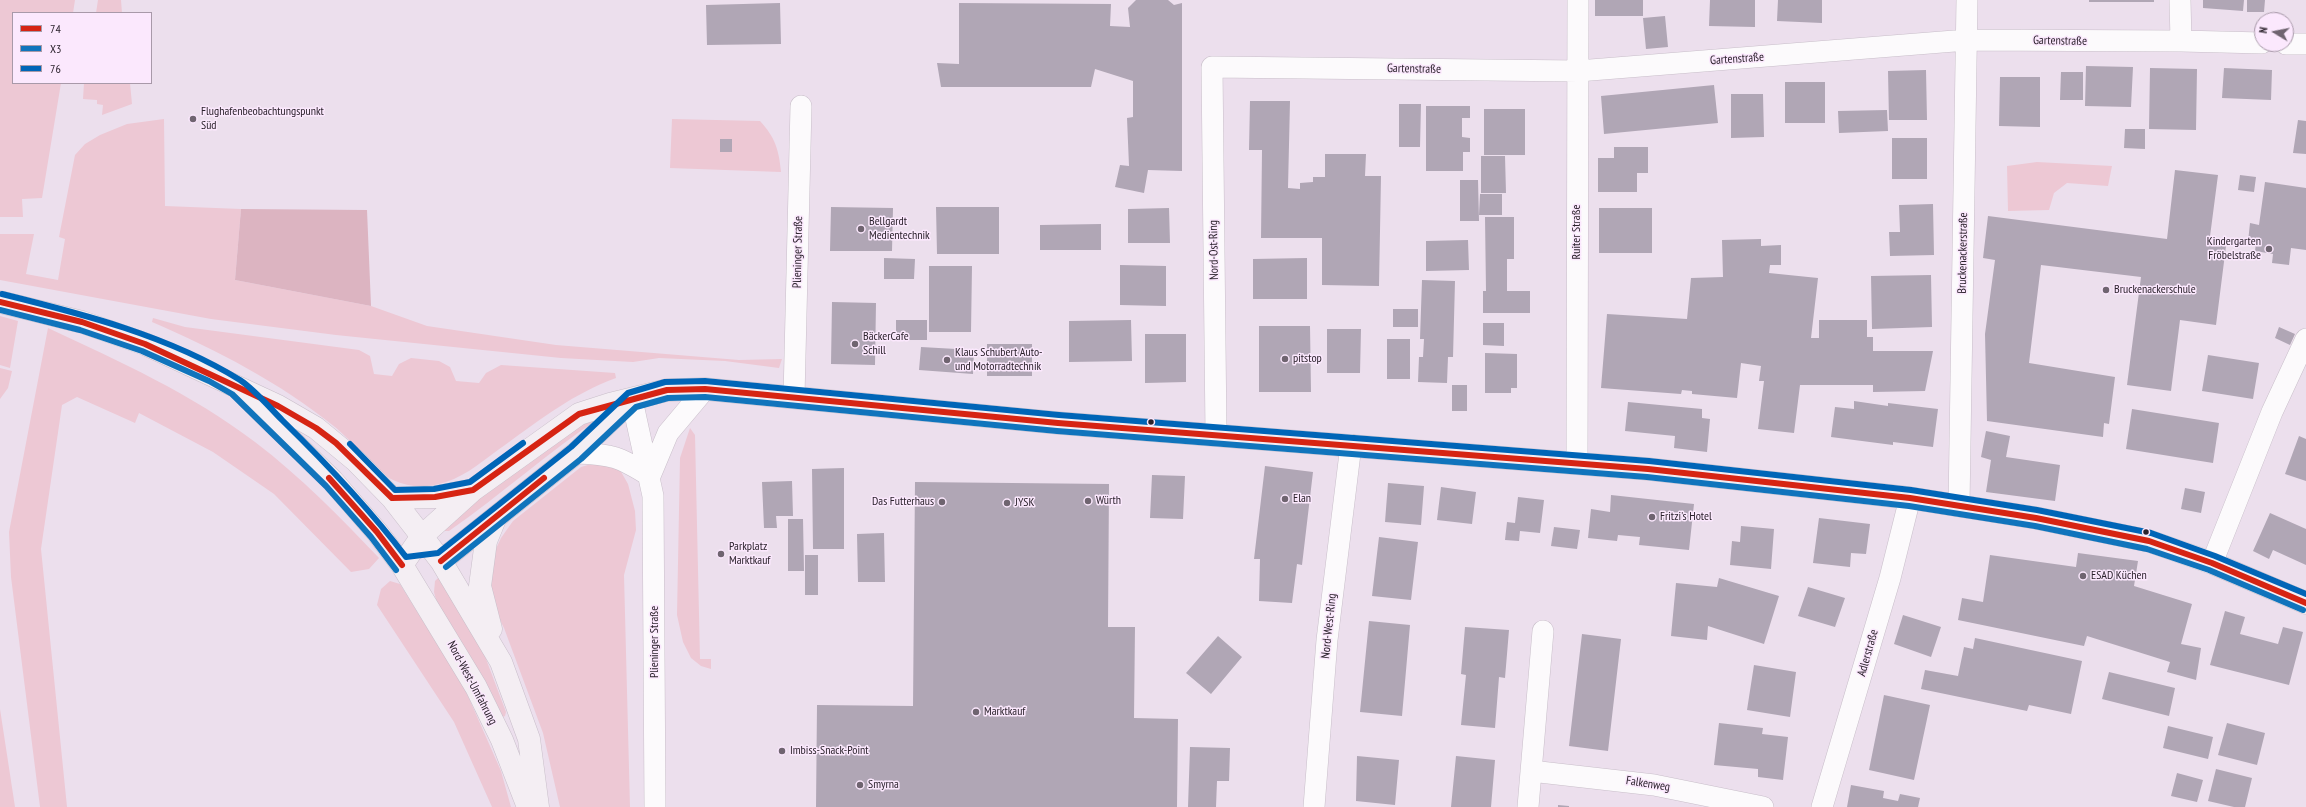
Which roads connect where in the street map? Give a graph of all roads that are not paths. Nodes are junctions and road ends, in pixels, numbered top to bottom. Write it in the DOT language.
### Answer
graph roads {
  1 [pos="1578,0"];
  2 [pos="1966,0"];
  3 [pos="2180,0"];
  4 [pos="1967,40"];
  5 [pos="2181,41"];
  6 [pos="2254,43"];
  7 [pos="2294,44"];
  8 [pos="2306,44"];
  9 [pos="1212,67"];
  10 [pos="1578,71"];
  11 [pos="801,106"];
  12 [pos="0,302"];
  13 [pos="2306,340"];
  14 [pos="237,388"];
  15 [pos="705,389"];
  16 [pos="794,397"];
  17 [pos="632,400"];
  18 [pos="1216,434"];
  19 [pos="1351,445"];
  20 [pos="576,452"];
  21 [pos="1577,463"];
  22 [pos="650,476"];
  23 [pos="473,490"];
  24 [pos="392,498"];
  25 [pos="1910,498"];
  26 [pos="1959,506"];
  27 [pos="496,517"];
  28 [pos="422,536"];
  29 [pos="441,561"];
  30 [pos="2212,563"];
  31 [pos="402,565"];
  32 [pos="2306,603"];
  33 [pos="1543,631"];
  34 [pos="501,662"];
  35 [pos="1531,771"];
  36 [pos="528,807"];
  37 [pos="538,807"];
  38 [pos="655,807"];
  39 [pos="1314,807"];
  40 [pos="1528,807"];
  41 [pos="1763,807"];
  42 [pos="1822,807"];
  1 -- 10 [label="street, Ruiter Straße"];
  2 -- 4 [label="street, Bruckenackerstraße"];
  3 -- 5 [label="street"];
  4 -- 5 [label="street, Gartenstraße"];
  4 -- 10 [label="street, Gartenstraße"];
  4 -- 26 [label="street, Bruckenackerstraße"];
  5 -- 6 [label="street, Gartenstraße"];
  7 -- 8 [label="street"];
  9 -- 10 [label="street, Gartenstraße"];
  9 -- 18 [label="street, Nord-Ost-Ring"];
  10 -- 21 [label="street, Ruiter Straße"];
  11 -- 16 [label="street, Plieninger Straße"];
  12 -- 14 [label="main road"];
  13 -- 30 [label="street"];
  14 -- 24 [label="main road"];
  14 -- 31 [label="main road, Nord-West-Umfahrung"];
  15 -- 16 [label="main road"];
  15 -- 17 [label="main road"];
  15 -- 22 [label="street, Plieninger Straße"];
  16 -- 18 [label="main road"];
  17 -- 20 [label="main road"];
  17 -- 22 [label="street, Plieninger Straße"];
  17 -- 23 [label="main road"];
  18 -- 19 [label="main road"];
  19 -- 21 [label="main road"];
  19 -- 39 [label="street, Nord-West-Ring"];
  20 -- 22 [label="street"];
  20 -- 27 [label="main road"];
  21 -- 25 [label="main road"];
  22 -- 38 [label="street, Plieninger Straße"];
  23 -- 24 [label="main road"];
  23 -- 28 [label="main road"];
  24 -- 28 [label="main road"];
  25 -- 26 [label="main road"];
  25 -- 42 [label="street, Adlerstraße"];
  26 -- 30 [label="main road"];
  27 -- 29 [label="main road"];
  27 -- 34 [label="main road"];
  28 -- 29 [label="main road"];
  28 -- 31 [label="main road"];
  29 -- 31 [label="main road"];
  29 -- 34 [label="main road"];
  30 -- 32 [label="main road"];
  31 -- 36 [label="main road, Nord-West-Umfahrung"];
  33 -- 35 [label="street"];
  34 -- 37 [label="main road"];
  35 -- 40 [label="street"];
  35 -- 41 [label="street, Falkenweg"];
}
